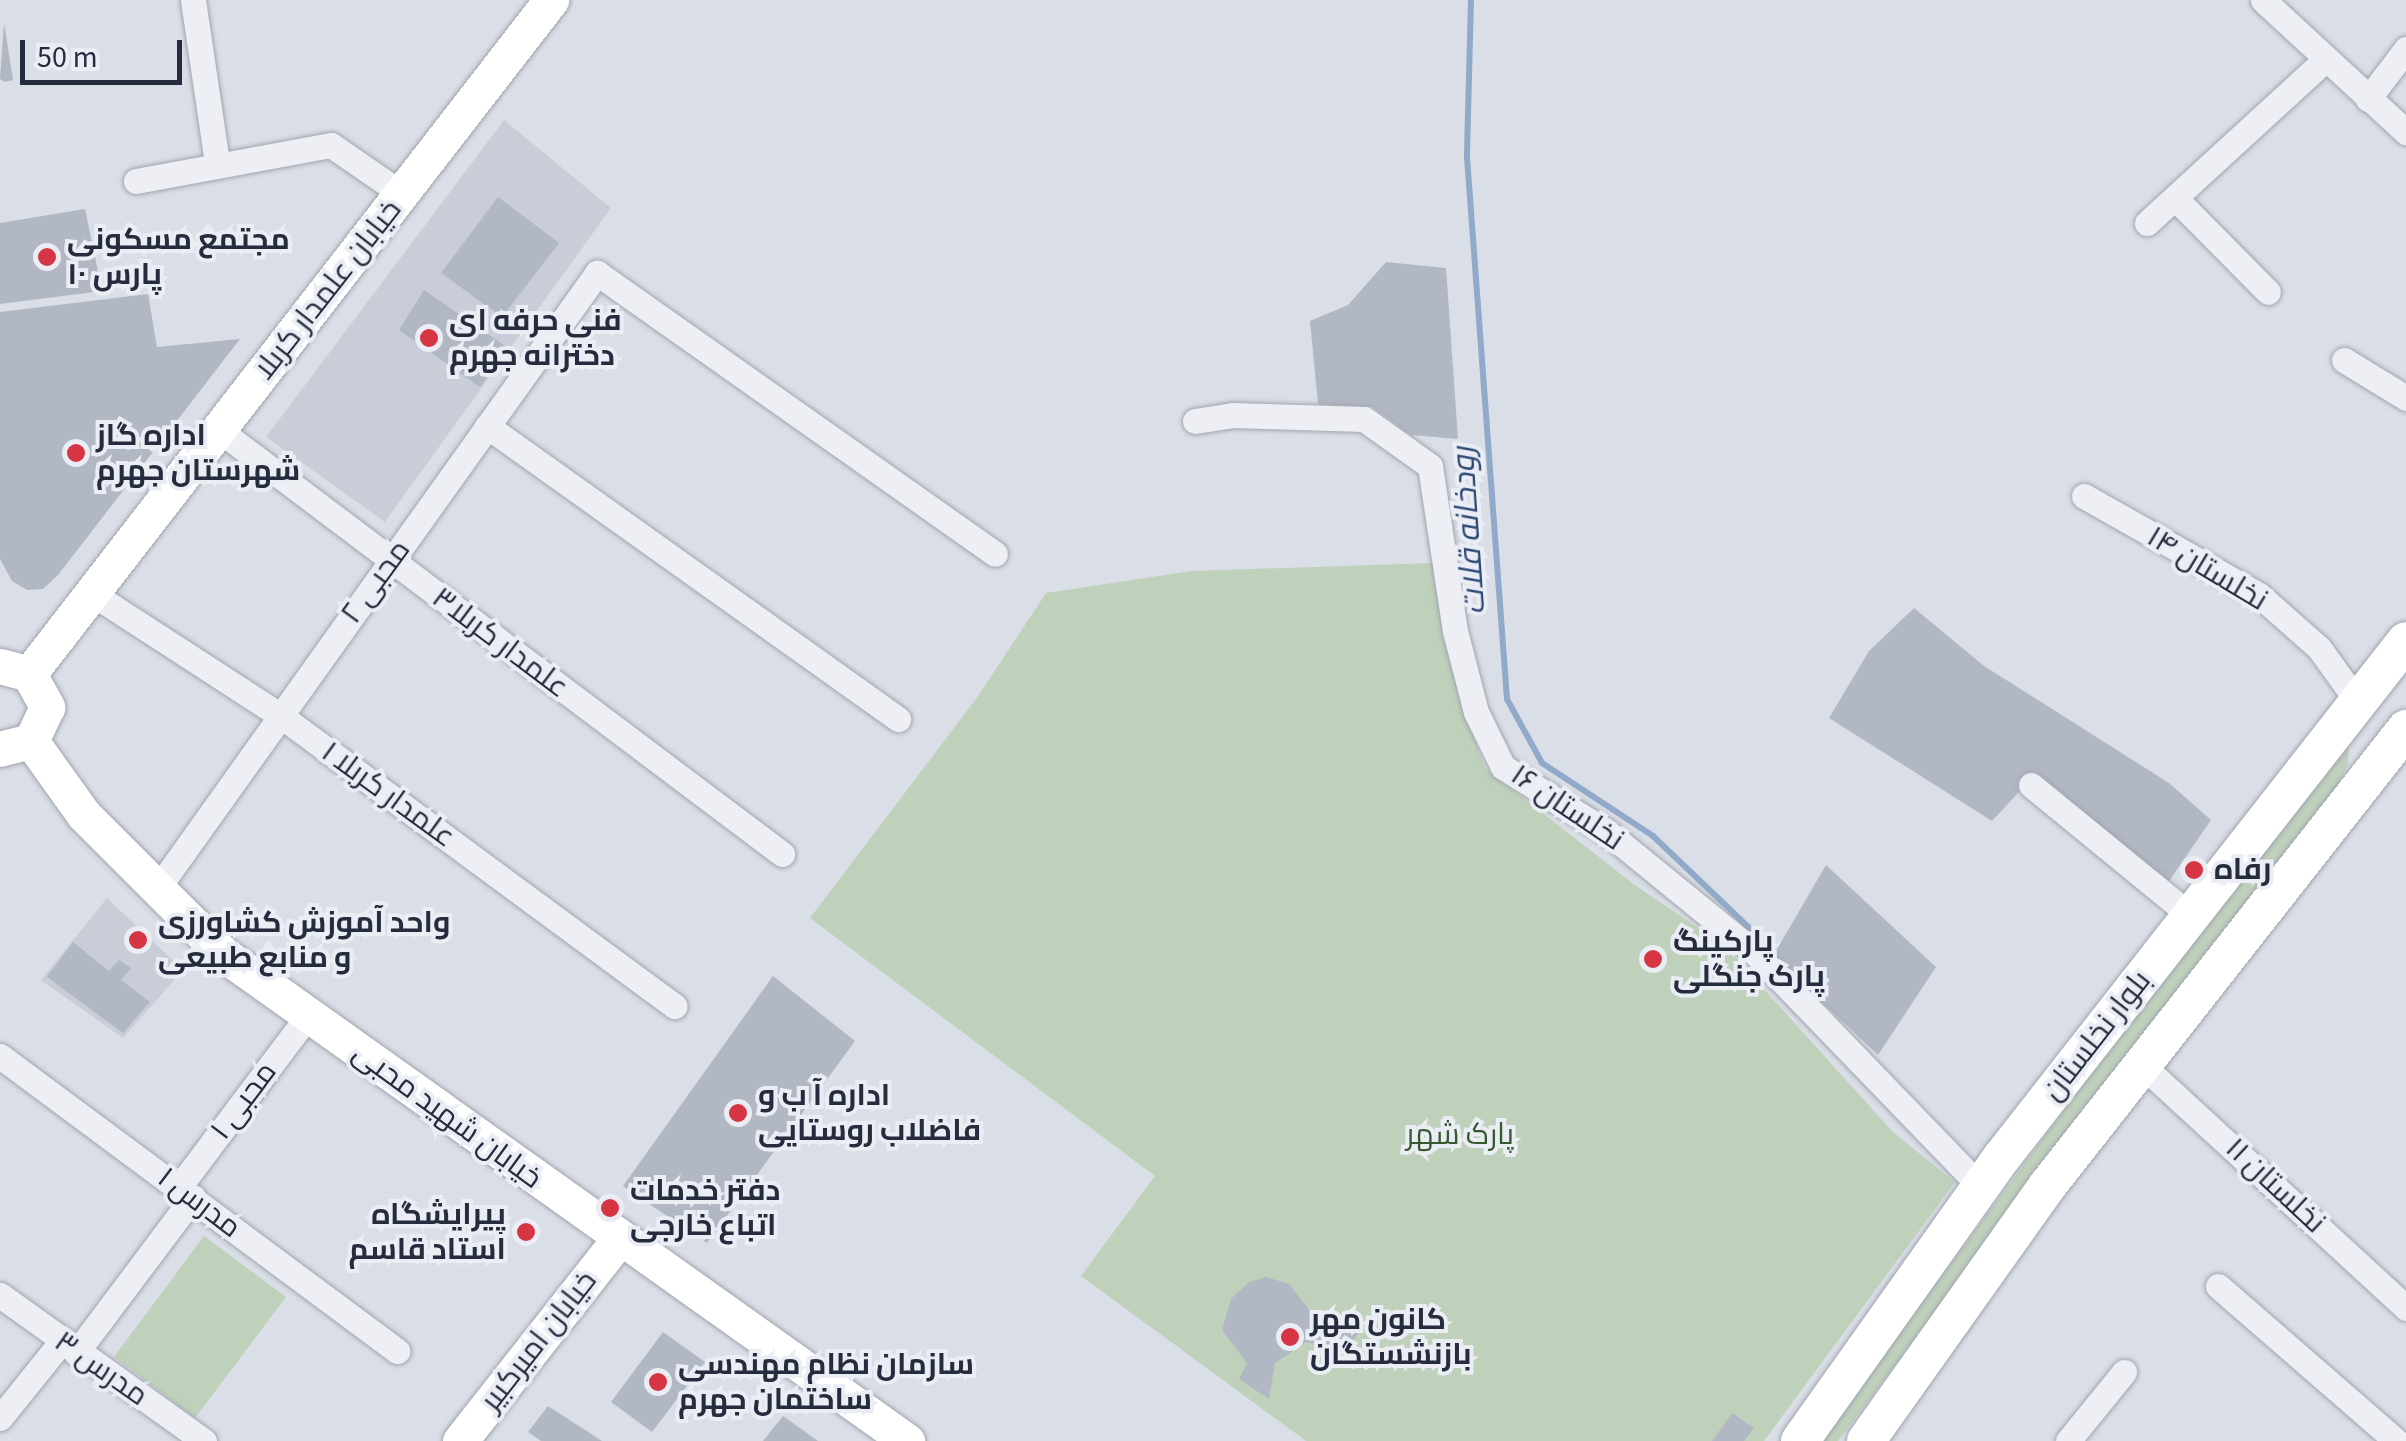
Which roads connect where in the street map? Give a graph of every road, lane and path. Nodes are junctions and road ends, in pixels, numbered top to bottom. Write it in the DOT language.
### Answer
graph roads {
  1 [pos="192,0"];
  2 [pos="551,0"];
  3 [pos="2263,0"];
  4 [pos="2406,49"];
  5 [pos="2326,59"];
  6 [pos="2368,99"];
  7 [pos="2406,132"];
  8 [pos="217,163"];
  9 [pos="136,180"];
  10 [pos="402,194"];
  11 [pos="2174,198"];
  12 [pos="2148,223"];
  13 [pos="2268,292"];
  14 [pos="2344,360"];
  15 [pos="2406,398"];
  16 [pos="1196,421"];
  17 [pos="488,426"];
  18 [pos="219,430"];
  19 [pos="2084,496"];
  20 [pos="995,554"];
  21 [pos="390,562"];
  22 [pos="93,594"];
  23 [pos="2406,641"];
  24 [pos="15,670"];
  25 [pos="2350,711"];
  26 [pos="281,716"];
  27 [pos="898,719"];
  28 [pos="2396,741"];
  29 [pos="15,745"];
  30 [pos="2031,785"];
  31 [pos="782,854"];
  32 [pos="155,892"];
  33 [pos="2191,916"];
  34 [pos="675,1006"];
  35 [pos="308,1016"];
  36 [pos="0,1056"];
  37 [pos="2142,1065"];
  38 [pos="1981,1187"];
  39 [pos="186,1192"];
  40 [pos="618,1240"];
  41 [pos="2218,1286"];
  42 [pos="0,1295"];
  43 [pos="2406,1308"];
  44 [pos="68,1347"];
  45 [pos="397,1351"];
  46 [pos="2124,1372"];
  47 [pos="0,1418"];
  48 [pos="204,1441"];
  49 [pos="460,1441"];
  50 [pos="908,1441"];
  51 [pos="1800,1441"];
  52 [pos="1866,1441"];
  53 [pos="2068,1441"];
  54 [pos="2396,1441"];
  1 -- 8 [label="street"];
  2 -- 10 [label="main road, خیابان علمدار کربلا"];
  3 -- 5 [label="street"];
  4 -- 6 [label="street"];
  5 -- 6 [label="street"];
  5 -- 11 [label="street"];
  6 -- 7 [label="street"];
  8 -- 9 [label="street"];
  8 -- 10 [label="street"];
  10 -- 18 [label="main road, خیابان علمدار کربلا"];
  11 -- 12 [label="street"];
  11 -- 13 [label="street"];
  14 -- 15 [label="street"];
  16 -- 38 [label="street, نخلستان ۱۶"];
  17 -- 20 [label="street, محبی ۲"];
  17 -- 21 [label="street, محبی ۲"];
  17 -- 27 [label="street"];
  18 -- 21 [label="street, علمدار کربلا۳"];
  18 -- 22 [label="main road, خیابان علمدار کربلا"];
  19 -- 25 [label="street, نخلستان ۱۴"];
  21 -- 26 [label="street, محبی ۲"];
  21 -- 31 [label="street, علمدار کربلا۳"];
  22 -- 24 [label="main road, خیابان علمدار کربلا"];
  22 -- 26 [label="street, علمدار کربلا ۱"];
  23 -- 25 [label="main road, بلوار نخلستان"];
  24 -- 29 [label="main road"];
  25 -- 28 [label="main road"];
  25 -- 33 [label="main road, بلوار نخلستان"];
  26 -- 32 [label="street, محبی ۲"];
  26 -- 34 [label="street, علمدار کربلا ۱"];
  28 -- 37 [label="main road, بلوار نخلستان"];
  29 -- 32 [label="main road, خیابان شهید محبی"];
  30 -- 33 [label="street"];
  32 -- 35 [label="main road, خیابان شهید محبی"];
  33 -- 38 [label="main road, بلوار نخلستان"];
  35 -- 39 [label="street, محبی ۱"];
  35 -- 40 [label="main road, خیابان شهید محبی"];
  36 -- 39 [label="street, مدرس ۱"];
  37 -- 43 [label="street, نخلستان ۱۱"];
  37 -- 52 [label="main road, بلوار نخلستان"];
  38 -- 51 [label="main road, بلوار نخلستان"];
  39 -- 44 [label="street, محبی ۱"];
  39 -- 45 [label="street, مدرس ۱"];
  40 -- 49 [label="main road, خیابان امیرکبیر"];
  40 -- 50 [label="main road, خیابان شهید محبی"];
  41 -- 54 [label="street"];
  42 -- 44 [label="street, مدرس ۳"];
  44 -- 47 [label="street, محبی ۱"];
  44 -- 48 [label="street, مدرس ۳"];
  46 -- 53 [label="street"];
}
